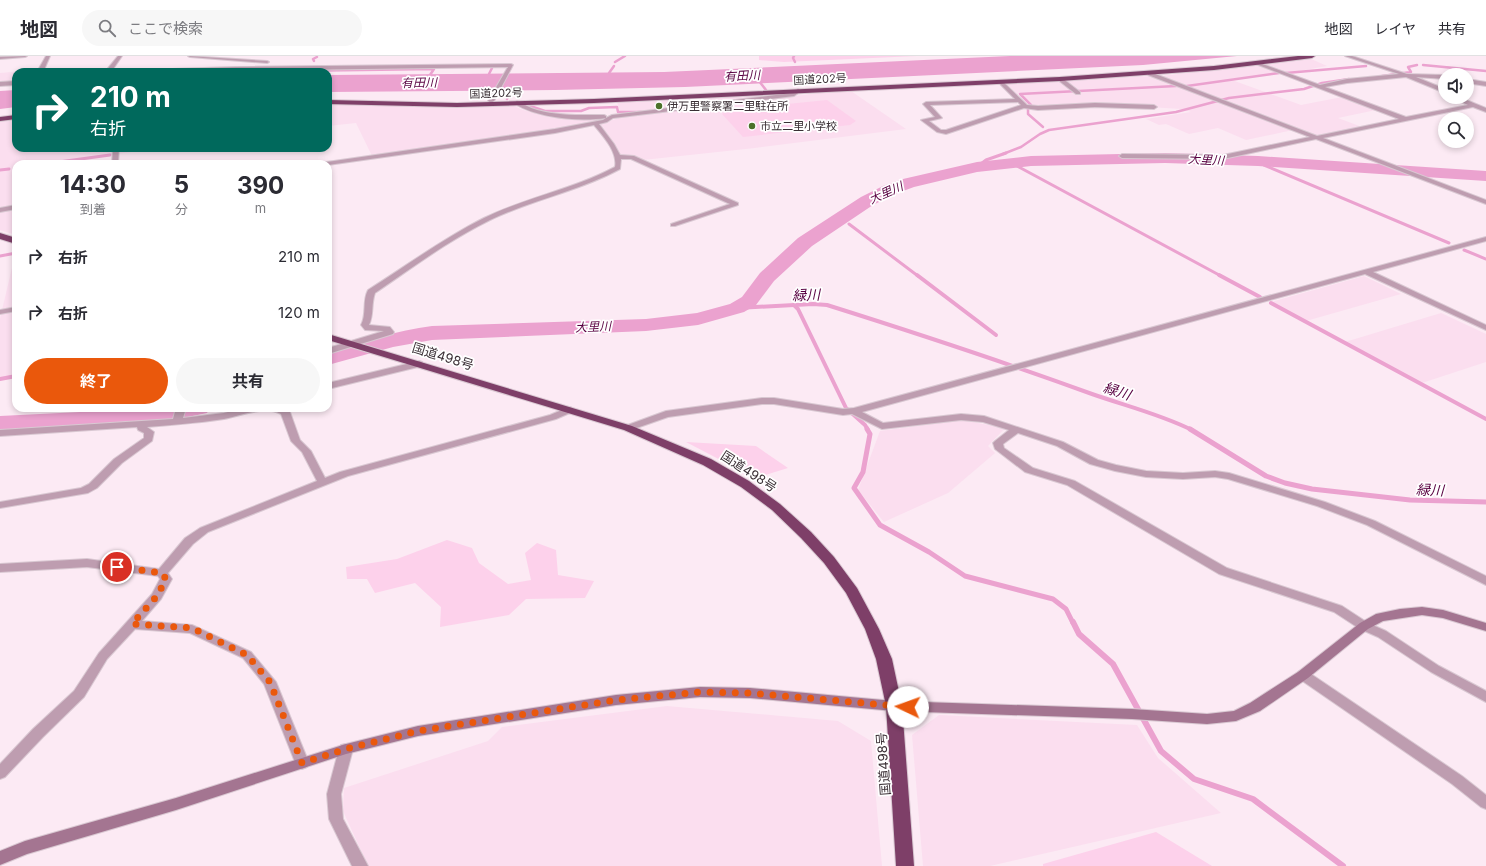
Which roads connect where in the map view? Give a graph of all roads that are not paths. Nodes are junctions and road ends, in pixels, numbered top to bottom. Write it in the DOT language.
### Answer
graph roads {
  1 [pos="25,56"];
  2 [pos="48,56"];
  3 [pos="120,56"];
  4 [pos="190,56"];
  5 [pos="1312,56"];
  6 [pos="1347,56"];
  7 [pos="0,58"];
  8 [pos="1255,63"];
  9 [pos="300,67"];
  10 [pos="42,68"];
  11 [pos="111,68"];
  12 [pos="268,68"];
  13 [pos="1150,74"];
  14 [pos="1403,74"];
  15 [pos="1438,76"];
  16 [pos="1060,79"];
  17 [pos="1001,82"];
  18 [pos="1474,82"];
  19 [pos="12,83"];
  20 [pos="0,84"];
  21 [pos="1486,84"];
  22 [pos="1319,87"];
  23 [pos="1438,88"];
  24 [pos="798,91"];
  25 [pos="1077,92"];
  26 [pos="693,96"];
  27 [pos="1020,100"];
  28 [pos="491,101"];
  29 [pos="332,102"];
  30 [pos="517,103"];
  31 [pos="1470,104"];
  32 [pos="702,106"];
  33 [pos="1024,106"];
  34 [pos="1474,106"];
  35 [pos="1154,107"];
  36 [pos="1486,110"];
  37 [pos="612,117"];
  38 [pos="12,118"];
  39 [pos="2,119"];
  40 [pos="1406,120"];
  41 [pos="594,123"];
  42 [pos="1317,138"];
  43 [pos="1122,156"];
  44 [pos="618,157"];
  45 [pos="332,163"];
  46 [pos="1486,202"];
  47 [pos="12,208"];
  48 [pos="0,210"];
  49 [pos="673,225"];
  50 [pos="0,236"];
  51 [pos="1486,239"];
  52 [pos="12,240"];
  53 [pos="1366,272"];
  54 [pos="12,310"];
  55 [pos="0,312"];
  56 [pos="1486,328"];
  57 [pos="332,338"];
  58 [pos="350,343"];
  59 [pos="332,350"];
  60 [pos="419,364"];
  61 [pos="332,385"];
  62 [pos="569,410"];
  63 [pos="854,411"];
  64 [pos="180,412"];
  65 [pos="238,412"];
  66 [pos="286,412"];
  67 [pos="177,422"];
  68 [pos="143,425"];
  69 [pos="628,428"];
  70 [pos="1016,430"];
  71 [pos="0,433"];
  72 [pos="322,482"];
  73 [pos="0,505"];
  74 [pos="0,568"];
  75 [pos="162,573"];
  76 [pos="1486,581"];
  77 [pos="132,624"];
  78 [pos="1364,626"];
  79 [pos="1486,627"];
  80 [pos="1303,675"];
  81 [pos="1486,697"];
  82 [pos="894,706"];
  83 [pos="346,749"];
  84 [pos="302,763"];
  85 [pos="0,773"];
  86 [pos="1486,803"];
  87 [pos="0,858"];
  88 [pos="360,866"];
  89 [pos="905,866"];
  1 -- 7 [label="street"];
  2 -- 10 [label="street"];
  3 -- 11 [label="street"];
  4 -- 9 [label="street"];
  5 -- 8 [label="highway, 国道202号"];
  6 -- 14 [label="street"];
  8 -- 13 [label="highway, 国道202号"];
  8 -- 22 [label="street"];
  9 -- 12 [label="street"];
  9 -- 28 [label="street"];
  13 -- 16 [label="highway, 国道202号"];
  13 -- 42 [label="street"];
  14 -- 15 [label="street"];
  14 -- 22 [label="street"];
  14 -- 23 [label="street"];
  16 -- 17 [label="highway, 国道202号"];
  16 -- 25 [label="street"];
  17 -- 24 [label="highway, 国道202号"];
  17 -- 27 [label="street"];
  18 -- 21 [label="street"];
  19 -- 20 [label="street"];
  22 -- 40 [label="street"];
  24 -- 26 [label="highway, 国道202号"];
  24 -- 32 [label="street"];
  26 -- 30 [label="highway, 国道202号"];
  26 -- 32 [label="street"];
  27 -- 33 [label="street"];
  27 -- 33 [label="street"];
  29 -- 30 [label="highway, 国道202号"];
  30 -- 37 [label="street"];
  31 -- 34 [label="street"];
  32 -- 37 [label="street"];
  33 -- 35 [label="street"];
  34 -- 36 [label="street"];
  34 -- 40 [label="street"];
  37 -- 41 [label="street"];
  38 -- 39 [label="highway"];
  40 -- 42 [label="street"];
  41 -- 44 [label="street"];
  41 -- 45 [label="street"];
  42 -- 43 [label="street"];
  42 -- 46 [label="street"];
  44 -- 49 [label="street"];
  44 -- 58 [label="street"];
  47 -- 48 [label="street"];
  50 -- 52 [label="highway"];
  51 -- 53 [label="street"];
  53 -- 56 [label="street"];
  53 -- 63 [label="street"];
  54 -- 55 [label="street"];
  57 -- 58 [label="highway, 国道498号"];
  58 -- 59 [label="street"];
  58 -- 60 [label="highway, 国道498号"];
  60 -- 61 [label="street"];
  60 -- 62 [label="highway, 国道498号"];
  62 -- 69 [label="highway, 国道498号"];
  62 -- 72 [label="street"];
  63 -- 69 [label="street"];
  63 -- 70 [label="street"];
  64 -- 67 [label="street"];
  65 -- 67 [label="street"];
  66 -- 72 [label="street"];
  67 -- 68 [label="street"];
  68 -- 71 [label="street"];
  68 -- 73 [label="street"];
  69 -- 82 [label="highway, 国道498号"];
  70 -- 76 [label="street"];
  70 -- 78 [label="street"];
  72 -- 75 [label="street"];
  74 -- 75 [label="street"];
  75 -- 77 [label="street"];
  77 -- 84 [label="street"];
  77 -- 85 [label="street"];
  78 -- 79 [label="street"];
  78 -- 80 [label="street"];
  78 -- 81 [label="street"];
  80 -- 82 [label="street"];
  80 -- 86 [label="street"];
  82 -- 83 [label="street"];
  82 -- 89 [label="highway, 国道498号"];
  83 -- 84 [label="street"];
  83 -- 88 [label="street"];
  84 -- 87 [label="street"];
}
